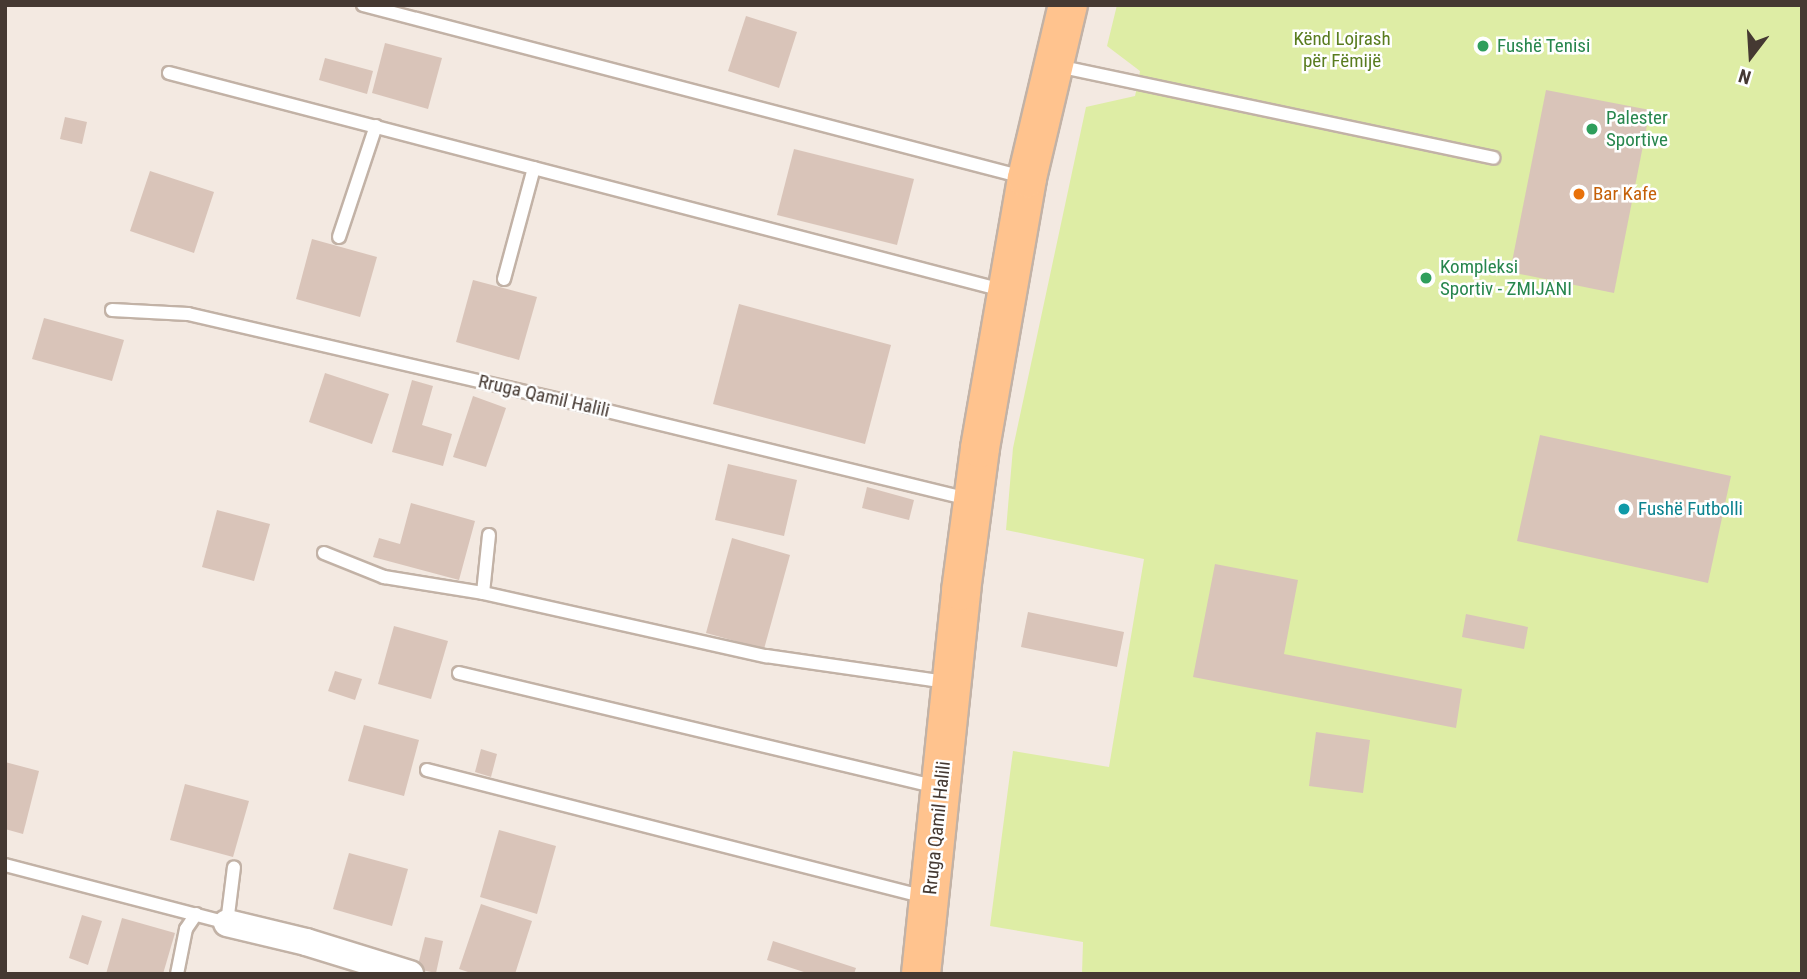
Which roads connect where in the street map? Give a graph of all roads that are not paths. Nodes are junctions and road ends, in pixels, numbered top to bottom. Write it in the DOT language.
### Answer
graph roads {
  1 [pos="363,5"];
  2 [pos="1068,5"];
  3 [pos="1053,65"];
  4 [pos="169,73"];
  5 [pos="376,126"];
  6 [pos="1493,158"];
  7 [pos="534,168"];
  8 [pos="1027,178"];
  9 [pos="339,237"];
  10 [pos="504,279"];
  11 [pos="1005,290"];
  12 [pos="112,310"];
  13 [pos="972,500"];
  14 [pos="489,535"];
  15 [pos="324,552"];
  16 [pos="482,593"];
  17 [pos="459,673"];
  18 [pos="953,683"];
  19 [pos="426,770"];
  20 [pos="941,787"];
  21 [pos="5,865"];
  22 [pos="234,867"];
  23 [pos="929,898"];
  24 [pos="196,914"];
  25 [pos="227,923"];
  26 [pos="177,974"];
  27 [pos="410,974"];
  28 [pos="921,974"];
  1 -- 8 [label="lane"];
  2 -- 3 [label="main road, Rruga Qamil Halili"];
  3 -- 6 [label="lane"];
  3 -- 8 [label="main road, Rruga Qamil Halili"];
  4 -- 5 [label="lane"];
  5 -- 7 [label="lane"];
  5 -- 9 [label="lane"];
  7 -- 10 [label="lane"];
  7 -- 11 [label="lane"];
  8 -- 11 [label="main road, Rruga Qamil Halili"];
  11 -- 13 [label="main road, Rruga Qamil Halili"];
  12 -- 13 [label="lane, Rruga Qamil Halili"];
  13 -- 18 [label="main road, Rruga Qamil Halili"];
  14 -- 16 [label="lane"];
  15 -- 16 [label="lane"];
  16 -- 18 [label="lane"];
  17 -- 20 [label="lane"];
  18 -- 20 [label="main road, Rruga Qamil Halili"];
  19 -- 23 [label="lane"];
  20 -- 23 [label="main road, Rruga Qamil Halili"];
  21 -- 24 [label="lane"];
  22 -- 25 [label="lane"];
  23 -- 28 [label="main road, Rruga Qamil Halili"];
  24 -- 25 [label="lane"];
  24 -- 26 [label="lane"];
  25 -- 27 [label="street"];
}
